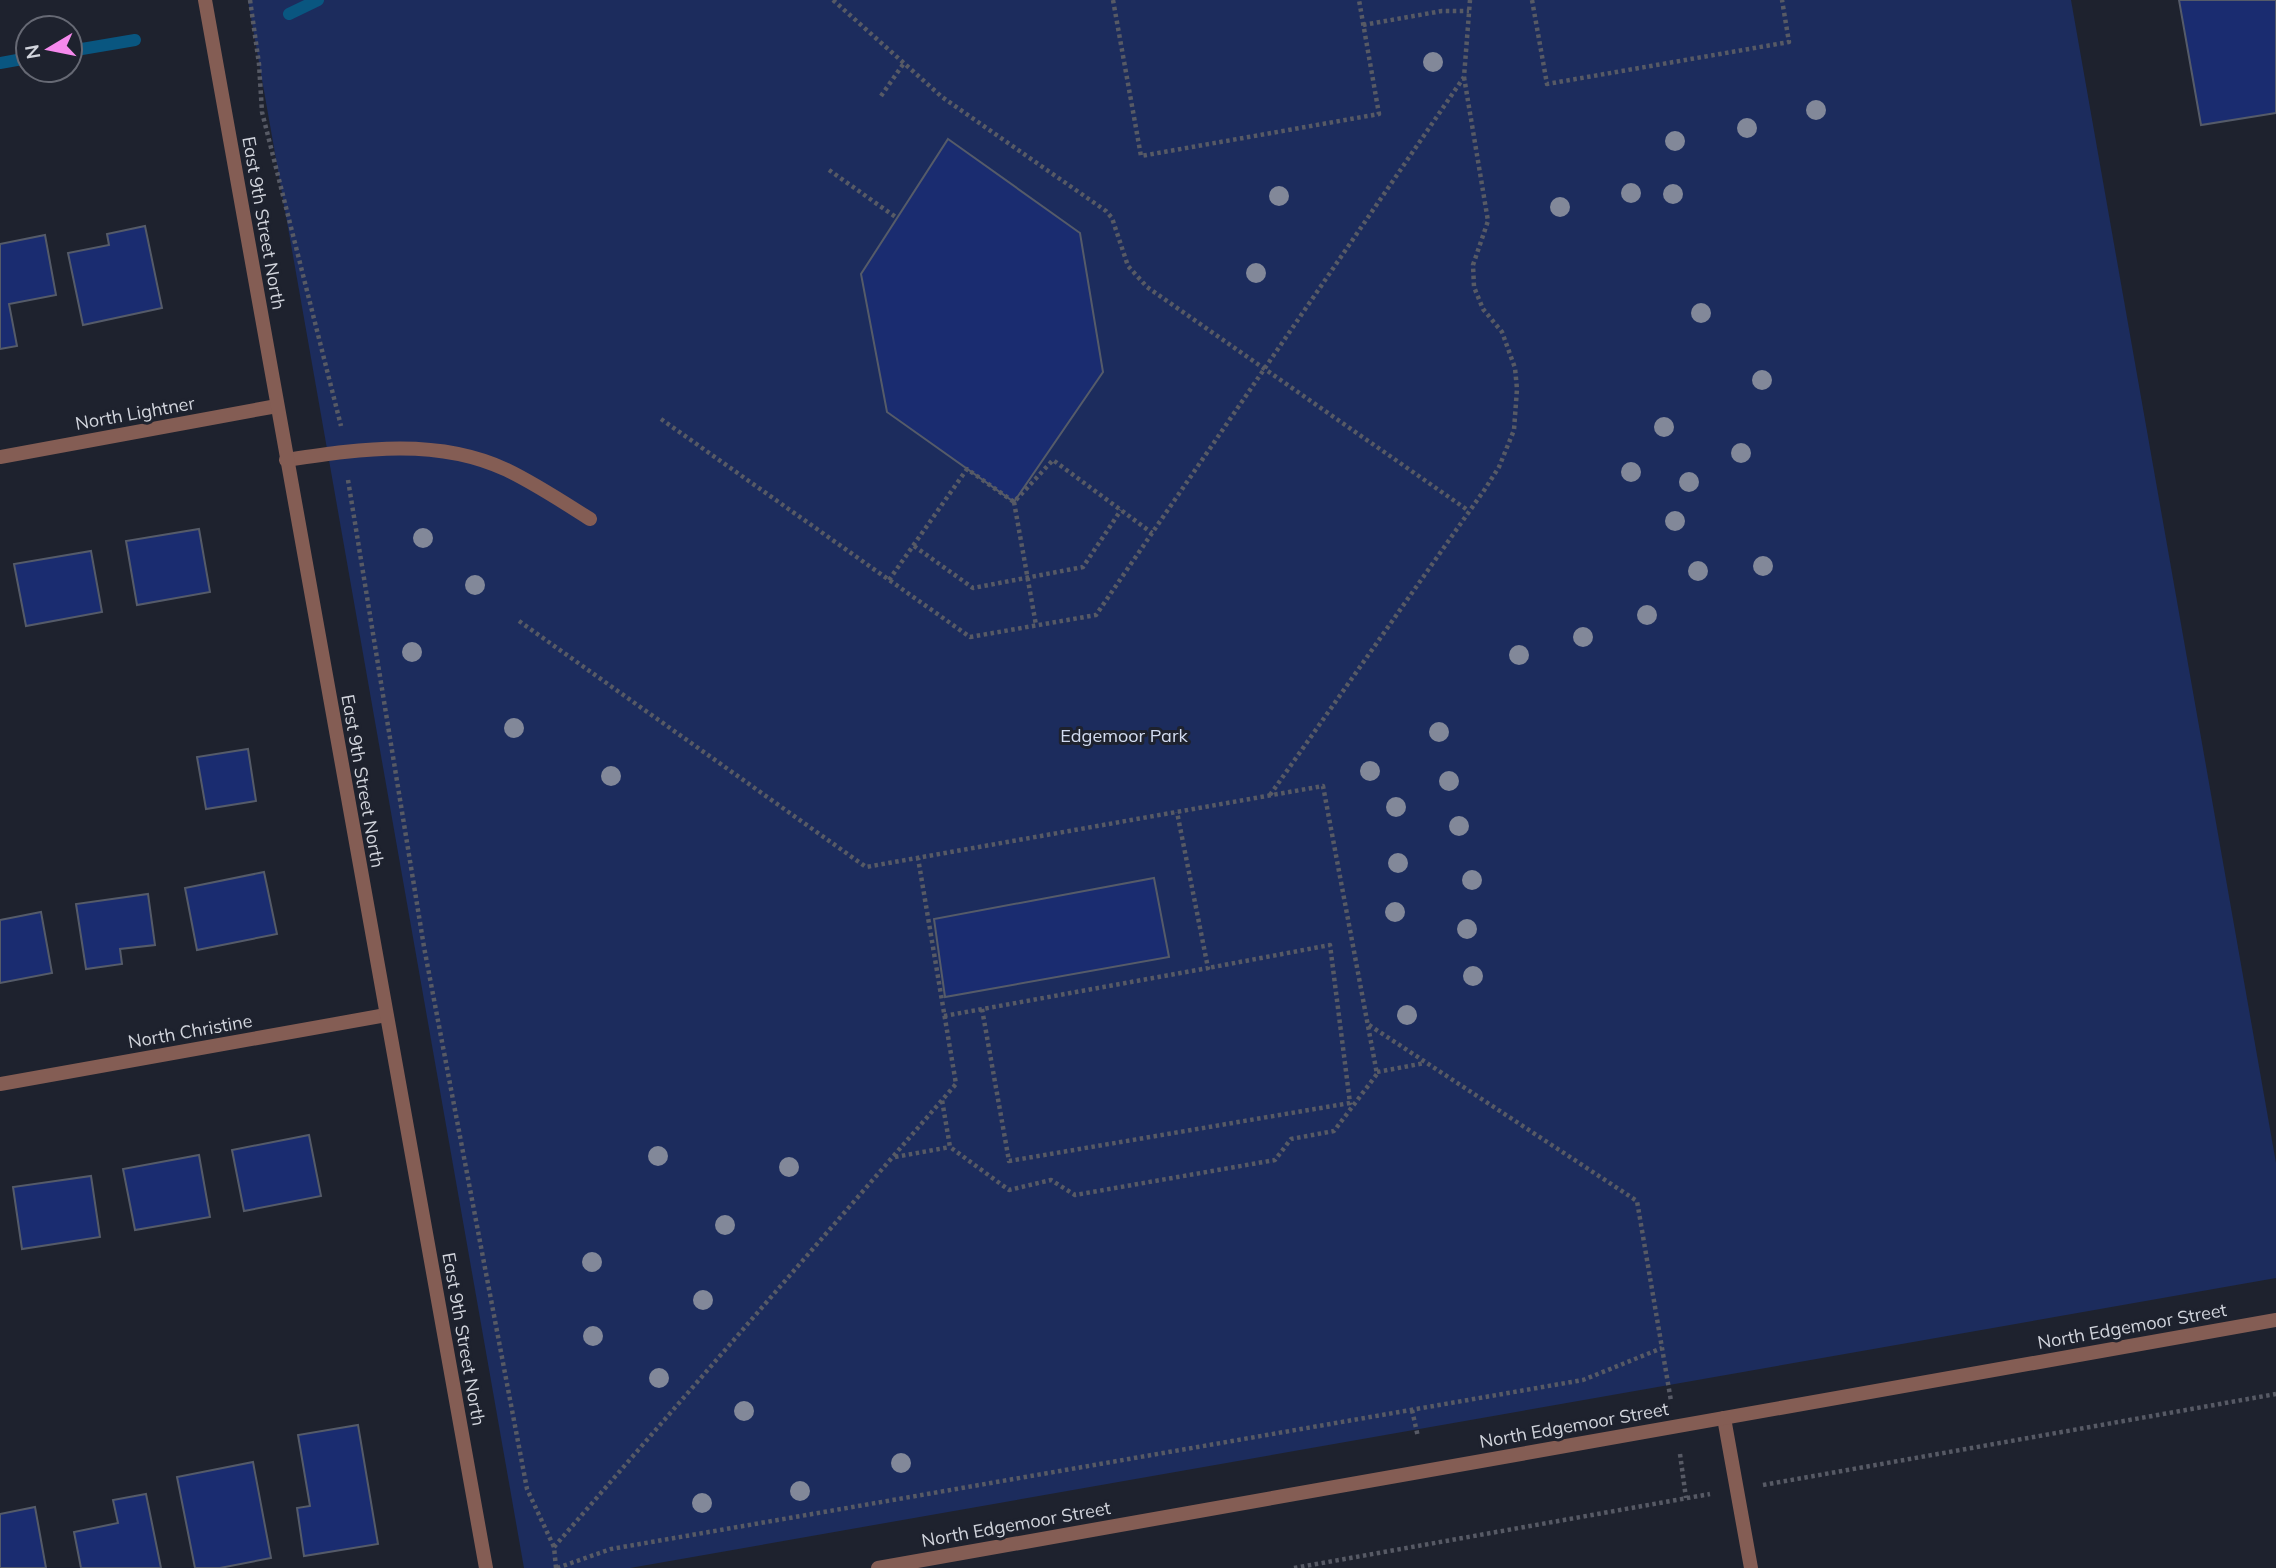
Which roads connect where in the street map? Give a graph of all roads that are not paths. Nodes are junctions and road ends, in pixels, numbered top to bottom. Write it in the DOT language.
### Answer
graph roads {
  1 [pos="205,0"];
  2 [pos="277,406"];
  3 [pos="0,457"];
  4 [pos="286,460"];
  5 [pos="590,519"];
  6 [pos="386,1016"];
  7 [pos="0,1084"];
  8 [pos="2276,1320"];
  9 [pos="1724,1418"];
  10 [pos="486,1568"];
  11 [pos="878,1568"];
  12 [pos="1751,1568"];
  1 -- 2 [label="street, East 9th Street North"];
  2 -- 3 [label="street, North Lightner"];
  2 -- 4 [label="street, East 9th Street North"];
  4 -- 5 [label="street"];
  4 -- 6 [label="street, East 9th Street North"];
  6 -- 7 [label="street, North Christine"];
  6 -- 10 [label="street, East 9th Street North"];
  8 -- 9 [label="street, North Edgemoor Street"];
  9 -- 11 [label="street, North Edgemoor Street"];
  9 -- 12 [label="street"];
}
